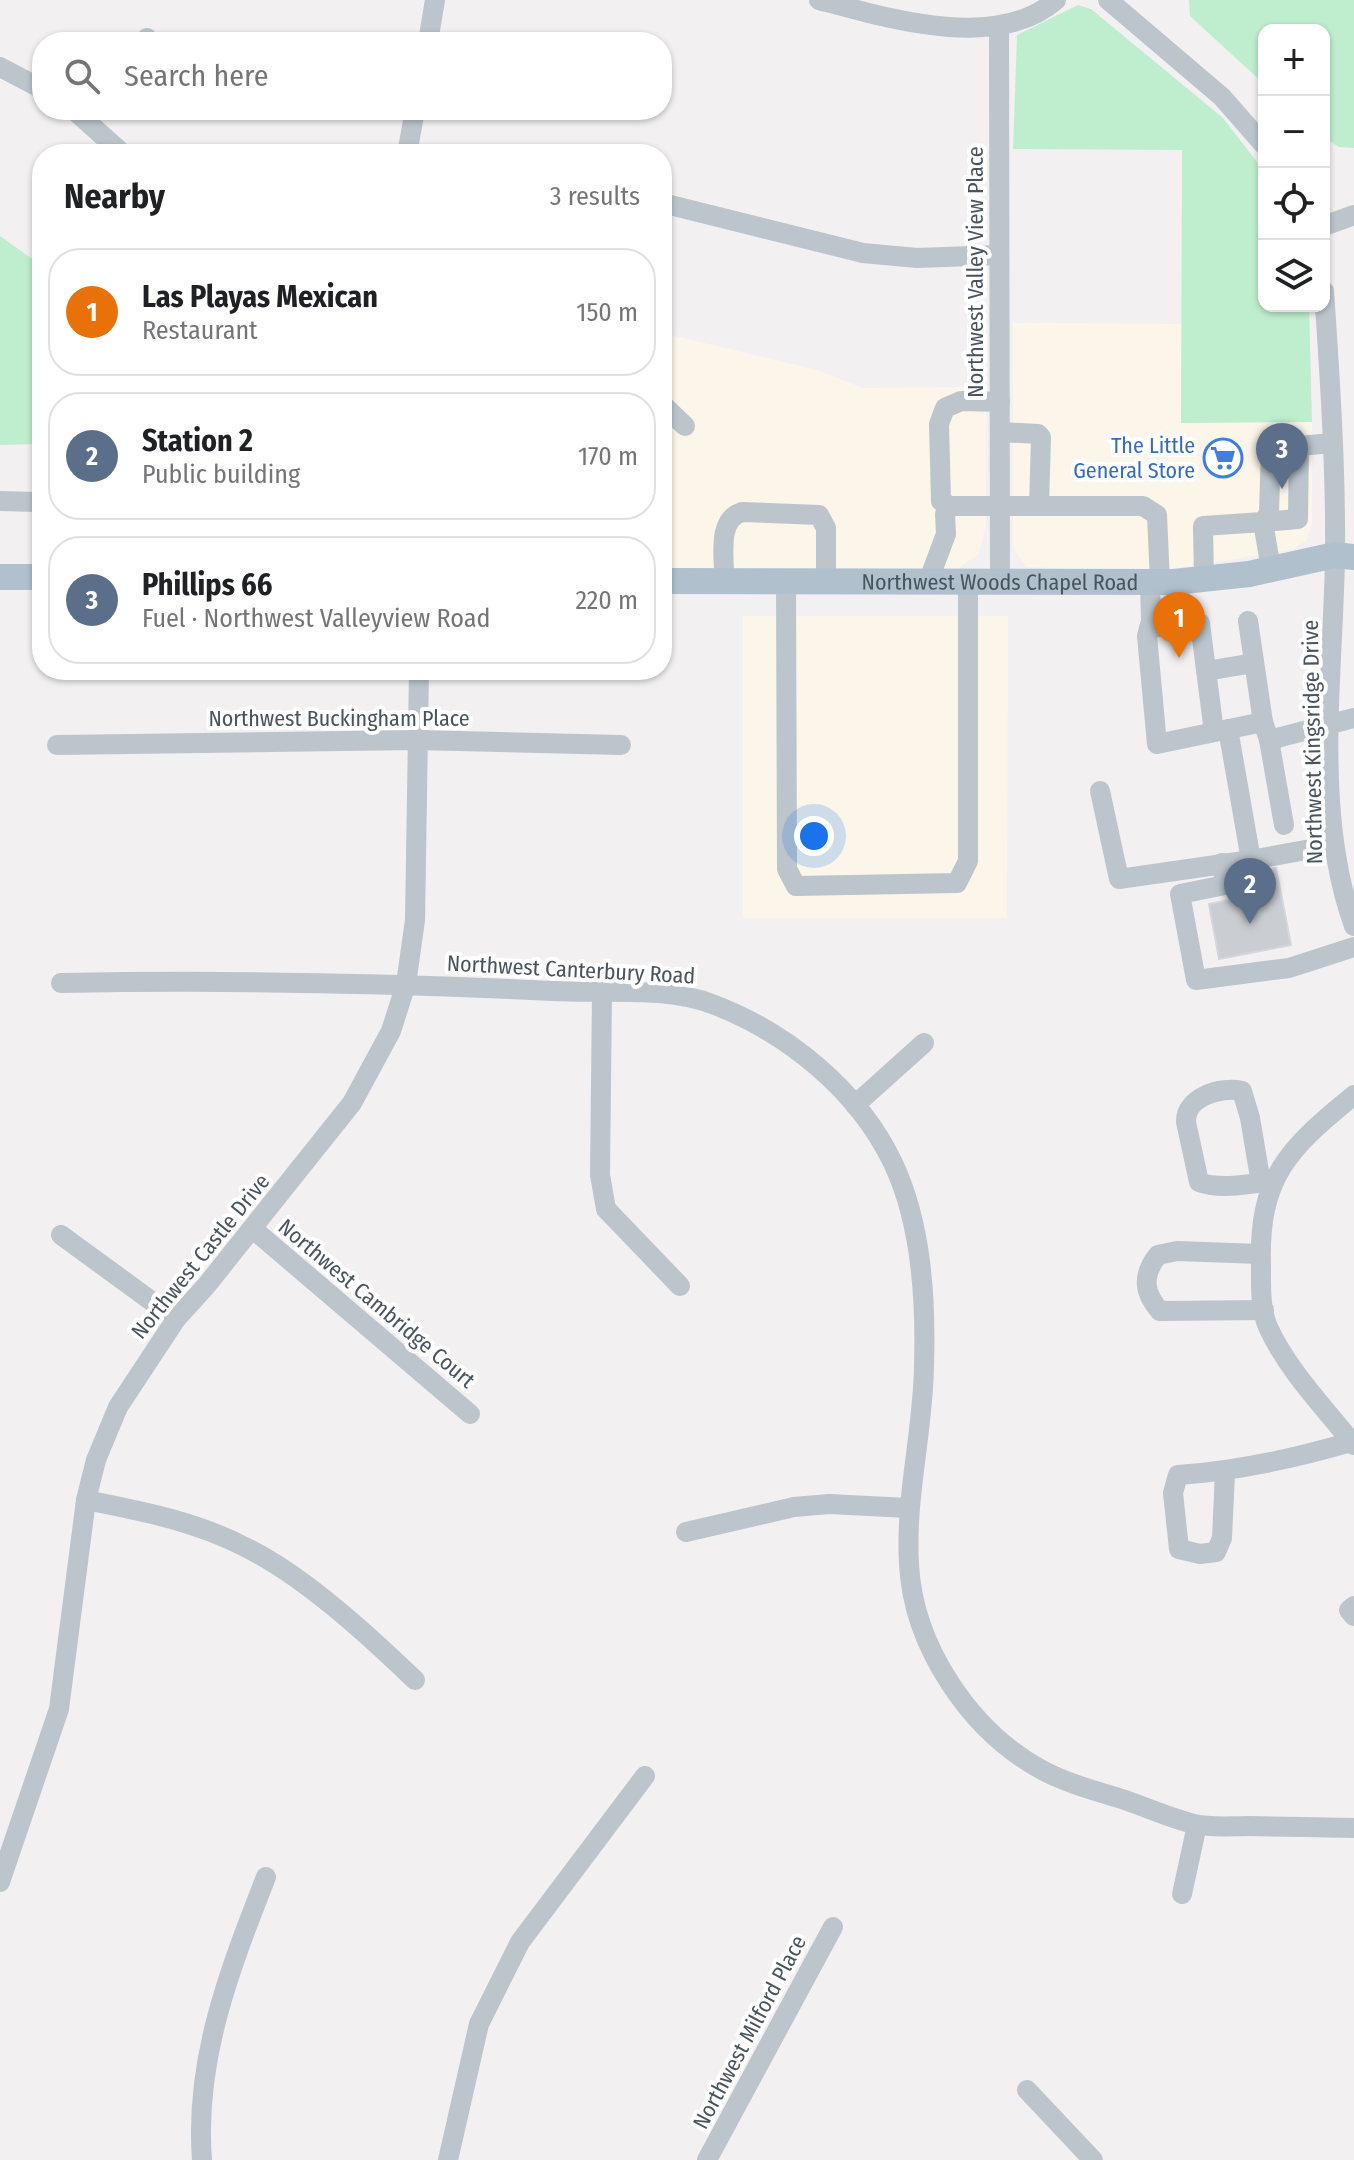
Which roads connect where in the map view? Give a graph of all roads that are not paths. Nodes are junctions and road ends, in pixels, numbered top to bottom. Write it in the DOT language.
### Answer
graph roads {
  1 [pos="435,0"];
  2 [pos="819,0"];
  3 [pos="1056,0"];
  4 [pos="1108,0"];
  5 [pos="999,27"];
  6 [pos="430,32"];
  7 [pos="0,67"];
  8 [pos="32,84"];
  9 [pos="86,120"];
  10 [pos="413,120"];
  11 [pos="1258,138"];
  12 [pos="112,144"];
  13 [pos="409,144"];
  14 [pos="672,205"];
  15 [pos="1354,215"];
  16 [pos="1330,224"];
  17 [pos="999,255"];
  18 [pos="1325,312"];
  19 [pos="1000,402"];
  20 [pos="672,414"];
  21 [pos="685,426"];
  22 [pos="1000,432"];
  23 [pos="1332,443"];
  24 [pos="1299,446"];
  25 [pos="0,501"];
  26 [pos="32,502"];
  27 [pos="950,506"];
  28 [pos="1000,506"];
  29 [pos="1039,506"];
  30 [pos="1263,522"];
  31 [pos="1348,551"];
  32 [pos="1271,569"];
  33 [pos="0,577"];
  34 [pos="32,577"];
  35 [pos="1204,580"];
  36 [pos="672,581"];
  37 [pos="724,581"];
  38 [pos="786,581"];
  39 [pos="826,581"];
  40 [pos="928,582"];
  41 [pos="968,582"];
  42 [pos="1000,582"];
  43 [pos="1155,582"];
  44 [pos="1248,621"];
  45 [pos="1149,628"];
  46 [pos="1254,663"];
  47 [pos="1206,671"];
  48 [pos="419,680"];
  49 [pos="1354,718"];
  50 [pos="1330,727"];
  51 [pos="1221,731"];
  52 [pos="1266,731"];
  53 [pos="417,740"];
  54 [pos="57,745"];
  55 [pos="621,745"];
  56 [pos="1100,791"];
  57 [pos="1284,825"];
  58 [pos="1341,856"];
  59 [pos="1251,860"];
  60 [pos="1222,863"];
  61 [pos="1354,926"];
  62 [pos="1354,947"];
  63 [pos="61,983"];
  64 [pos="406,984"];
  65 [pos="602,994"];
  66 [pos="924,1043"];
  67 [pos="1354,1095"];
  68 [pos="855,1105"];
  69 [pos="1266,1182"];
  70 [pos="253,1229"];
  71 [pos="61,1235"];
  72 [pos="1260,1254"];
  73 [pos="680,1286"];
  74 [pos="1264,1310"];
  75 [pos="176,1319"];
  76 [pos="470,1414"];
  77 [pos="1353,1443"];
  78 [pos="1225,1472"];
  79 [pos="86,1500"];
  80 [pos="908,1508"];
  81 [pos="686,1532"];
  82 [pos="1354,1606"];
  83 [pos="1354,1616"];
  84 [pos="415,1680"];
  85 [pos="645,1776"];
  86 [pos="1197,1825"];
  87 [pos="1354,1828"];
  88 [pos="266,1877"];
  89 [pos="0,1882"];
  90 [pos="1182,1894"];
  91 [pos="833,1927"];
  92 [pos="1027,2090"];
  93 [pos="202,2160"];
  94 [pos="448,2160"];
  95 [pos="707,2160"];
  96 [pos="1093,2160"];
  1 -- 6 [label="street"];
  2 -- 5 [label="street"];
  3 -- 5 [label="street"];
  4 -- 11 [label="street"];
  5 -- 17 [label="street, Northwest Valley View Place"];
  7 -- 8 [label="street"];
  9 -- 12 [label="street"];
  10 -- 13 [label="street"];
  14 -- 17 [label="street"];
  15 -- 16 [label="street"];
  17 -- 19 [label="street, Northwest Valley View Place"];
  18 -- 23 [label="street, Northwest Kingsridge Drive"];
  19 -- 22 [label="street, Northwest Valley View Place"];
  19 -- 27 [label="street"];
  20 -- 21 [label="street"];
  22 -- 28 [label="street, Northwest Valley View Place"];
  22 -- 29 [label="street"];
  23 -- 24 [label="street"];
  23 -- 31 [label="street, Northwest Kingsridge Drive"];
  24 -- 30 [label="street"];
  24 -- 30 [label="street"];
  25 -- 26 [label="street"];
  27 -- 28 [label="street"];
  27 -- 40 [label="street"];
  28 -- 29 [label="street"];
  28 -- 42 [label="street, Northwest Valley View Place"];
  29 -- 43 [label="street"];
  30 -- 32 [label="street"];
  30 -- 35 [label="street"];
  31 -- 32 [label="main road, Northwest Woods Chapel Road"];
  31 -- 50 [label="street, Northwest Kingsridge Drive"];
  32 -- 35 [label="main road, Northwest Woods Chapel Road"];
  33 -- 34 [label="main road"];
  35 -- 43 [label="main road, Northwest Woods Chapel Road"];
  36 -- 37 [label="main road, Northwest Woods Chapel Road"];
  37 -- 38 [label="main road, Northwest Woods Chapel Road"];
  37 -- 39 [label="street"];
  38 -- 39 [label="main road, Northwest Woods Chapel Road"];
  38 -- 41 [label="street"];
  39 -- 40 [label="main road, Northwest Woods Chapel Road"];
  40 -- 41 [label="main road, Northwest Woods Chapel Road"];
  41 -- 42 [label="main road, Northwest Woods Chapel Road"];
  42 -- 43 [label="main road, Northwest Woods Chapel Road"];
  43 -- 45 [label="street"];
  44 -- 46 [label="street"];
  45 -- 47 [label="street"];
  45 -- 51 [label="street"];
  46 -- 47 [label="street"];
  46 -- 52 [label="street"];
  47 -- 51 [label="street"];
  48 -- 53 [label="street, Northwest Castle Drive"];
  49 -- 50 [label="street"];
  50 -- 52 [label="street"];
  50 -- 58 [label="street, Northwest Kingsridge Drive"];
  51 -- 52 [label="street"];
  51 -- 59 [label="street"];
  52 -- 57 [label="street"];
  53 -- 54 [label="street, Northwest Buckingham Place"];
  53 -- 55 [label="street, Northwest Buckingham Place"];
  53 -- 64 [label="street, Northwest Castle Drive"];
  56 -- 60 [label="street"];
  58 -- 59 [label="street"];
  58 -- 61 [label="street, Northwest Kingsridge Drive"];
  59 -- 60 [label="street"];
  60 -- 62 [label="street"];
  63 -- 64 [label="street, Northwest Canterbury Road"];
  64 -- 65 [label="street, Northwest Canterbury Road"];
  64 -- 70 [label="street, Northwest Castle Drive"];
  65 -- 68 [label="street, Northwest Canterbury Road"];
  65 -- 73 [label="street"];
  66 -- 68 [label="street"];
  67 -- 69 [label="street"];
  68 -- 80 [label="street, Northwest Canterbury Road"];
  69 -- 69 [label="street"];
  69 -- 72 [label="street"];
  70 -- 75 [label="street, Northwest Castle Drive"];
  70 -- 76 [label="street, Northwest Cambridge Court"];
  71 -- 75 [label="street"];
  72 -- 74 [label="street"];
  72 -- 74 [label="street"];
  74 -- 77 [label="street"];
  75 -- 79 [label="street, Northwest Castle Drive"];
  77 -- 78 [label="street"];
  79 -- 84 [label="street"];
  79 -- 89 [label="street, Northwest Castle Drive"];
  80 -- 81 [label="street"];
  80 -- 86 [label="street, Northwest Canterbury Road"];
  82 -- 83 [label="street"];
  85 -- 94 [label="street"];
  86 -- 87 [label="street, Northwest Canterbury Road"];
  86 -- 90 [label="street"];
  88 -- 93 [label="street"];
  91 -- 95 [label="street, Northwest Milford Place"];
  92 -- 96 [label="street"];
}
